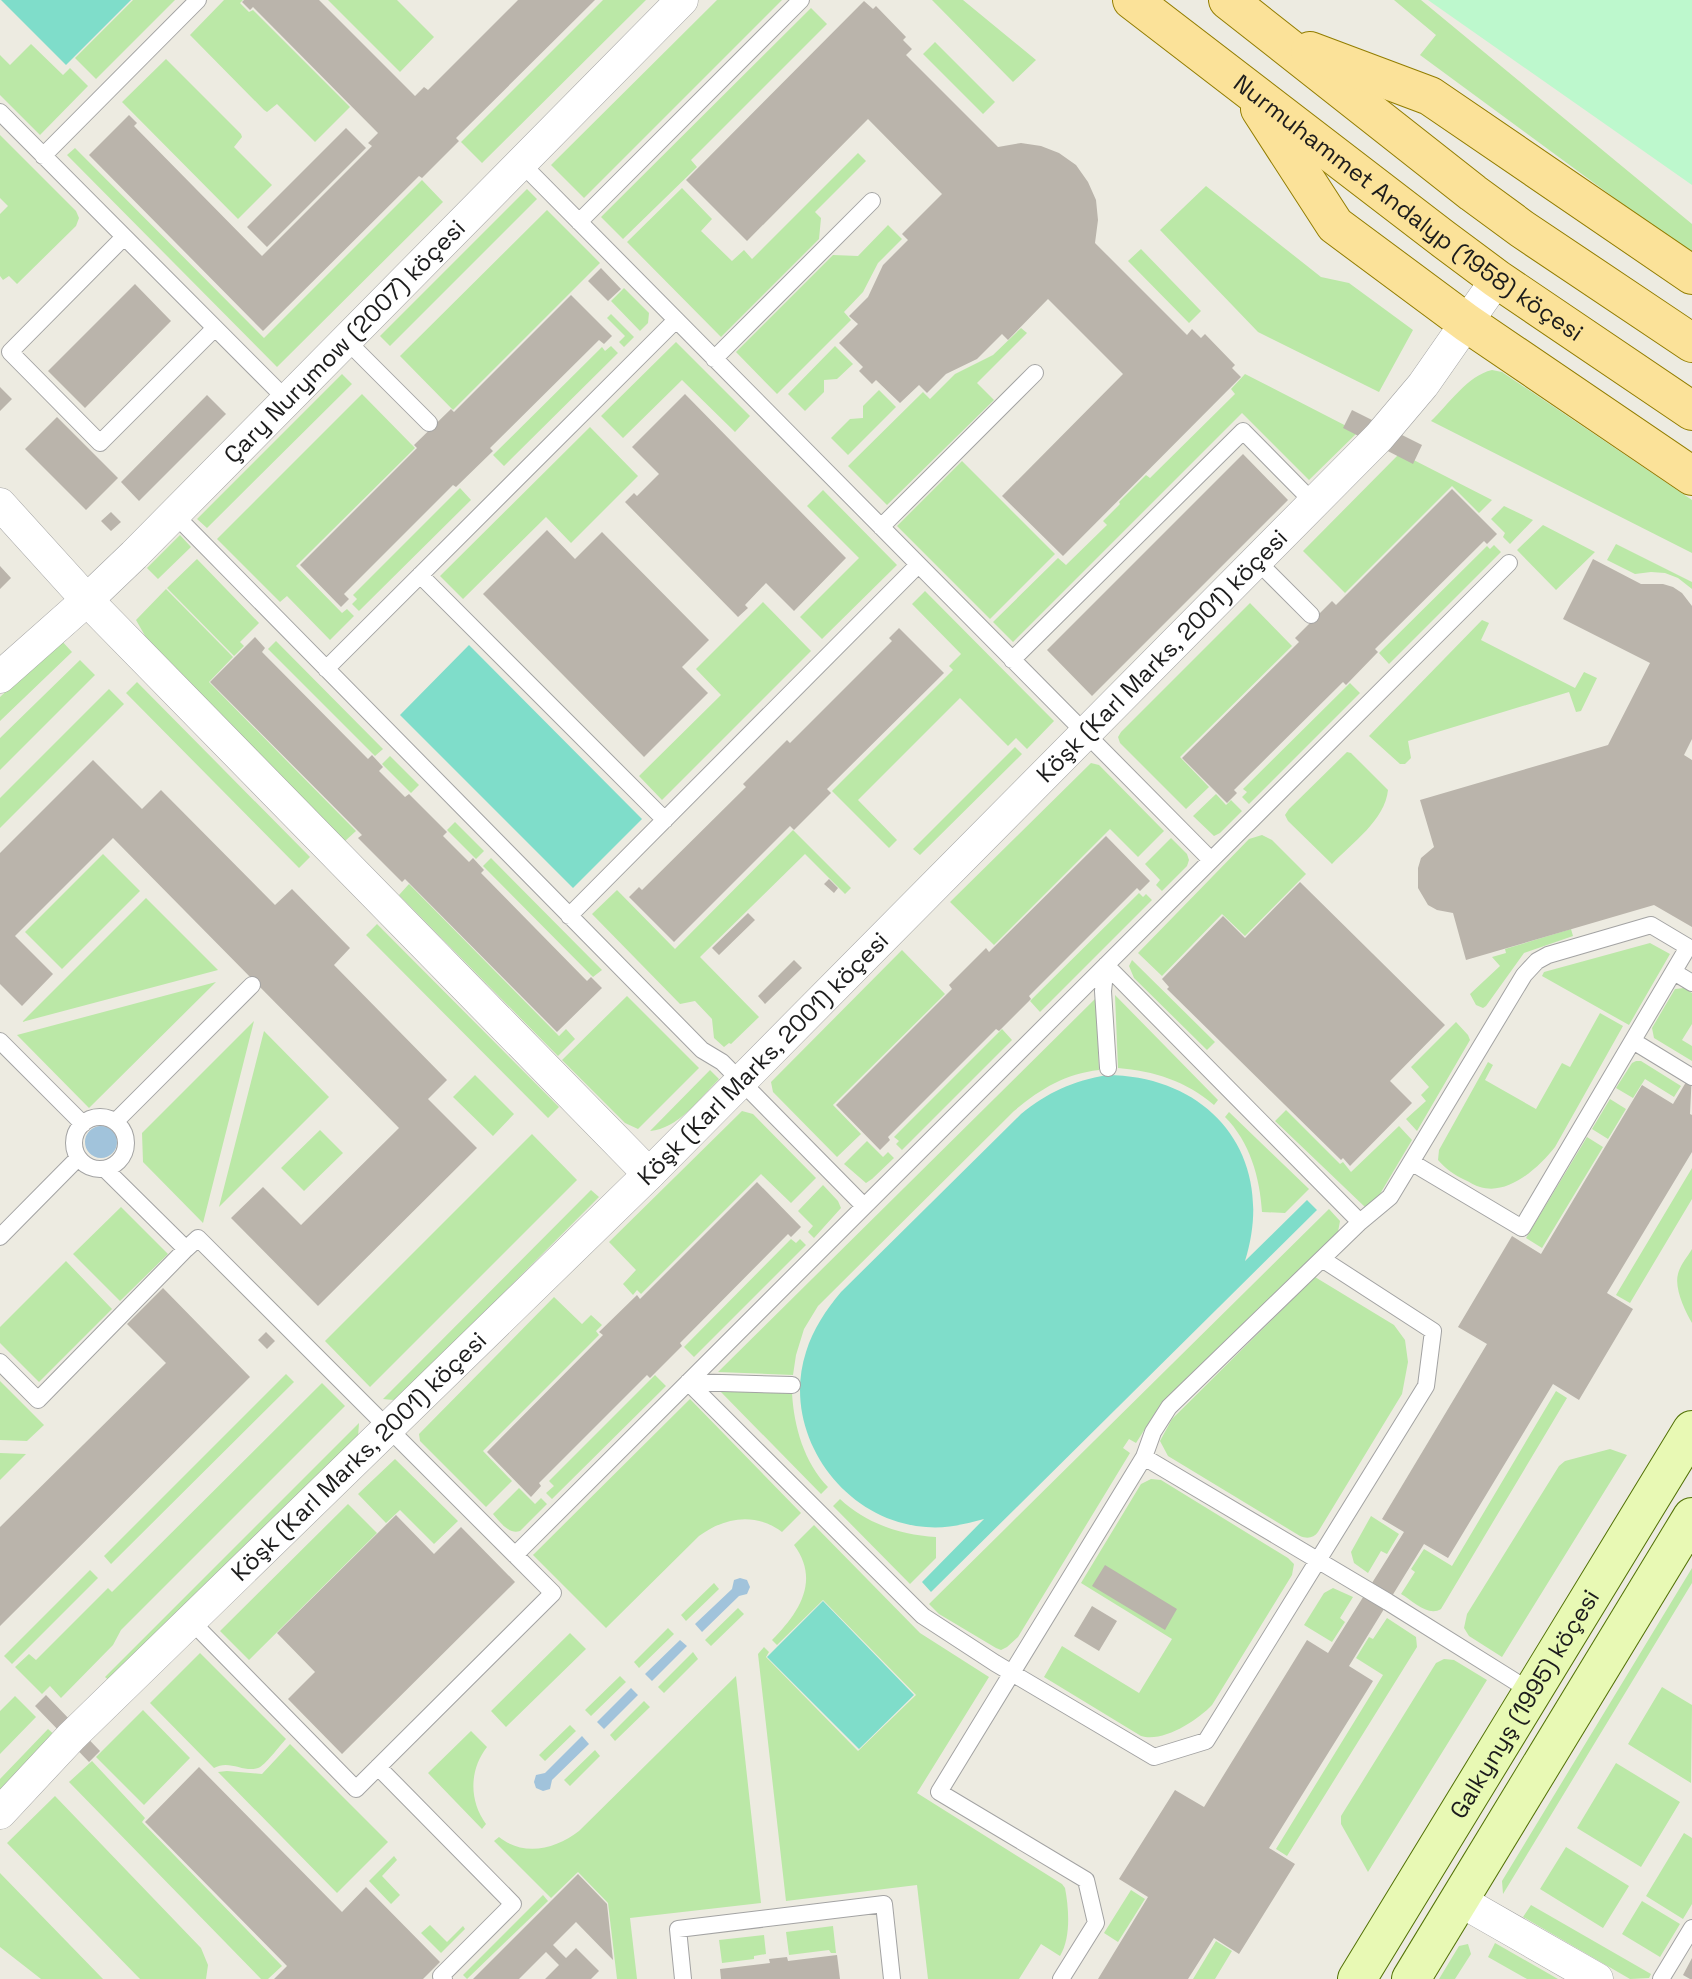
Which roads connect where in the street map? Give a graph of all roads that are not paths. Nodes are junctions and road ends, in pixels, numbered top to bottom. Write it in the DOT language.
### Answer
graph roads {
  1 [pos="198,0"];
  2 [pos="682,0"];
  3 [pos="801,0"];
  4 [pos="1228,0"];
  5 [pos="1131,1"];
  6 [pos="1274,38"];
  7 [pos="1243,84"];
  8 [pos="0,113"];
  9 [pos="43,156"];
  10 [pos="521,163"];
  11 [pos="872,201"];
  12 [pos="579,222"];
  13 [pos="124,237"];
  14 [pos="1692,275"];
  15 [pos="1497,279"];
  16 [pos="676,320"];
  17 [pos="1467,323"];
  18 [pos="215,328"];
  19 [pos="346,340"];
  20 [pos="1692,343"];
  21 [pos="714,359"];
  22 [pos="1035,373"];
  23 [pos="287,400"];
  24 [pos="1692,411"];
  25 [pos="429,423"];
  26 [pos="1692,476"];
  27 [pos="1314,503"];
  28 [pos="0,504"];
  29 [pos="174,514"];
  30 [pos="881,527"];
  31 [pos="1257,561"];
  32 [pos="1509,563"];
  33 [pos="918,565"];
  34 [pos="419,575"];
  35 [pos="88,600"];
  36 [pos="1311,615"];
  37 [pos="1012,660"];
  38 [pos="326,669"];
  39 [pos="0,677"];
  40 [pos="1086,733"];
  41 [pos="665,820"];
  42 [pos="1211,860"];
  43 [pos="569,916"];
  44 [pos="1106,965"];
  45 [pos="1674,972"];
  46 [pos="1692,983"];
  47 [pos="252,985"];
  48 [pos="1633,1041"];
  49 [pos="3,1050"];
  50 [pos="1108,1068"];
  51 [pos="1692,1077"];
  52 [pos="741,1082"];
  53 [pos="117,1120"];
  54 [pos="83,1124"];
  55 [pos="78,1158"];
  56 [pos="1411,1162"];
  57 [pos="105,1169"];
  58 [pos="649,1174"];
  59 [pos="864,1206"];
  60 [pos="1360,1222"];
  61 [pos="0,1237"];
  62 [pos="187,1249"];
  63 [pos="1322,1259"];
  64 [pos="0,1362"];
  65 [pos="688,1382"];
  66 [pos="792,1385"];
  67 [pos="389,1428"];
  68 [pos="1692,1430"];
  69 [pos="1144,1457"];
  70 [pos="1692,1517"];
  71 [pos="515,1555"];
  72 [pos="1318,1561"];
  73 [pos="190,1620"];
  74 [pos="1013,1672"];
  75 [pos="1532,1692"];
  76 [pos="378,1767"];
  77 [pos="0,1813"];
  78 [pos="1460,1900"];
  79 [pos="1692,1928"];
  80 [pos="444,1979"];
  81 [pos="683,1979"];
  82 [pos="892,1979"];
  83 [pos="1061,1979"];
  84 [pos="1357,1979"];
  85 [pos="1411,1979"];
  86 [pos="1597,1979"];
  87 [pos="1661,1979"];
  1 -- 9 [label="lane"];
  2 -- 10 [label="street, Çary Nurymow (2007) köçesi"];
  3 -- 12 [label="lane"];
  4 -- 6 [label="main road, Nurmuhammet Andalyp (1958) köçesi"];
  5 -- 7 [label="main road, Nurmuhammet Andalyp (1958) köçesi"];
  6 -- 14 [label="main road"];
  6 -- 20 [label="main road, Nurmuhammet Andalyp (1958) köçesi"];
  7 -- 15 [label="main road, Nurmuhammet Andalyp (1958) köçesi"];
  7 -- 17 [label="main road"];
  8 -- 9 [label="lane"];
  9 -- 13 [label="lane"];
  10 -- 12 [label="lane"];
  10 -- 19 [label="street, Çary Nurymow (2007) köçesi"];
  11 -- 21 [label="lane"];
  12 -- 16 [label="lane"];
  13 -- 18 [label="lane"];
  13 -- 18 [label="lane"];
  15 -- 17 [label="street, Köşk (Karl Marks, 2001) köçesi"];
  15 -- 24 [label="main road, Nurmuhammet Andalyp (1958) köçesi"];
  16 -- 21 [label="lane"];
  16 -- 34 [label="lane"];
  17 -- 26 [label="main road"];
  17 -- 27 [label="street, Köşk (Karl Marks, 2001) köçesi"];
  18 -- 23 [label="lane"];
  19 -- 23 [label="street, Çary Nurymow (2007) köçesi"];
  19 -- 25 [label="lane"];
  21 -- 30 [label="lane"];
  22 -- 30 [label="lane"];
  23 -- 29 [label="street, Çary Nurymow (2007) köçesi"];
  27 -- 31 [label="street, Köşk (Karl Marks, 2001) köçesi"];
  27 -- 37 [label="lane"];
  28 -- 35 [label="street"];
  29 -- 35 [label="street, Çary Nurymow (2007) köçesi"];
  29 -- 38 [label="lane"];
  30 -- 33 [label="lane"];
  31 -- 36 [label="lane"];
  31 -- 40 [label="street, Köşk (Karl Marks, 2001) köçesi"];
  32 -- 42 [label="lane"];
  33 -- 37 [label="lane"];
  33 -- 41 [label="lane"];
  34 -- 38 [label="lane"];
  34 -- 41 [label="lane"];
  35 -- 39 [label="street, Çary Nurymow (2007) köçesi"];
  35 -- 58 [label="street"];
  37 -- 40 [label="lane"];
  38 -- 43 [label="lane"];
  40 -- 42 [label="lane"];
  40 -- 52 [label="street, Köşk (Karl Marks, 2001) köçesi"];
  41 -- 43 [label="lane"];
  42 -- 44 [label="lane"];
  43 -- 52 [label="lane"];
  44 -- 50 [label="lane"];
  44 -- 59 [label="lane"];
  44 -- 60 [label="lane"];
  45 -- 46 [label="lane"];
  45 -- 48 [label="lane"];
  45 -- 56 [label="lane"];
  47 -- 53 [label="lane"];
  48 -- 51 [label="lane"];
  48 -- 56 [label="lane"];
  49 -- 54 [label="lane"];
  52 -- 58 [label="street, Köşk (Karl Marks, 2001) köçesi"];
  52 -- 59 [label="lane"];
  53 -- 54 [label="lane"];
  53 -- 57 [label="lane"];
  54 -- 55 [label="lane"];
  55 -- 57 [label="lane"];
  55 -- 61 [label="lane"];
  56 -- 60 [label="lane"];
  57 -- 62 [label="lane"];
  58 -- 67 [label="street, Köşk (Karl Marks, 2001) köçesi"];
  59 -- 65 [label="lane"];
  60 -- 63 [label="lane"];
  62 -- 64 [label="lane"];
  62 -- 67 [label="lane"];
  63 -- 69 [label="lane"];
  63 -- 72 [label="lane"];
  65 -- 66 [label="lane"];
  65 -- 71 [label="lane"];
  65 -- 74 [label="lane"];
  67 -- 71 [label="lane"];
  67 -- 73 [label="street, Köşk (Karl Marks, 2001) köçesi"];
  68 -- 75 [label="main road, Galkynyş (1995) köçesi"];
  69 -- 72 [label="lane"];
  69 -- 74 [label="lane"];
  70 -- 78 [label="main road, Galkynyş (1995) köçesi"];
  71 -- 76 [label="lane"];
  72 -- 74 [label="lane"];
  72 -- 75 [label="lane"];
  73 -- 76 [label="lane"];
  73 -- 77 [label="street, Köşk (Karl Marks, 2001) köçesi"];
  74 -- 83 [label="lane"];
  75 -- 84 [label="main road, Galkynyş (1995) köçesi"];
  76 -- 80 [label="lane"];
  78 -- 85 [label="main road, Galkynyş (1995) köçesi"];
  78 -- 86 [label="street"];
  79 -- 87 [label="lane"];
  81 -- 82 [label="lane"];
}
